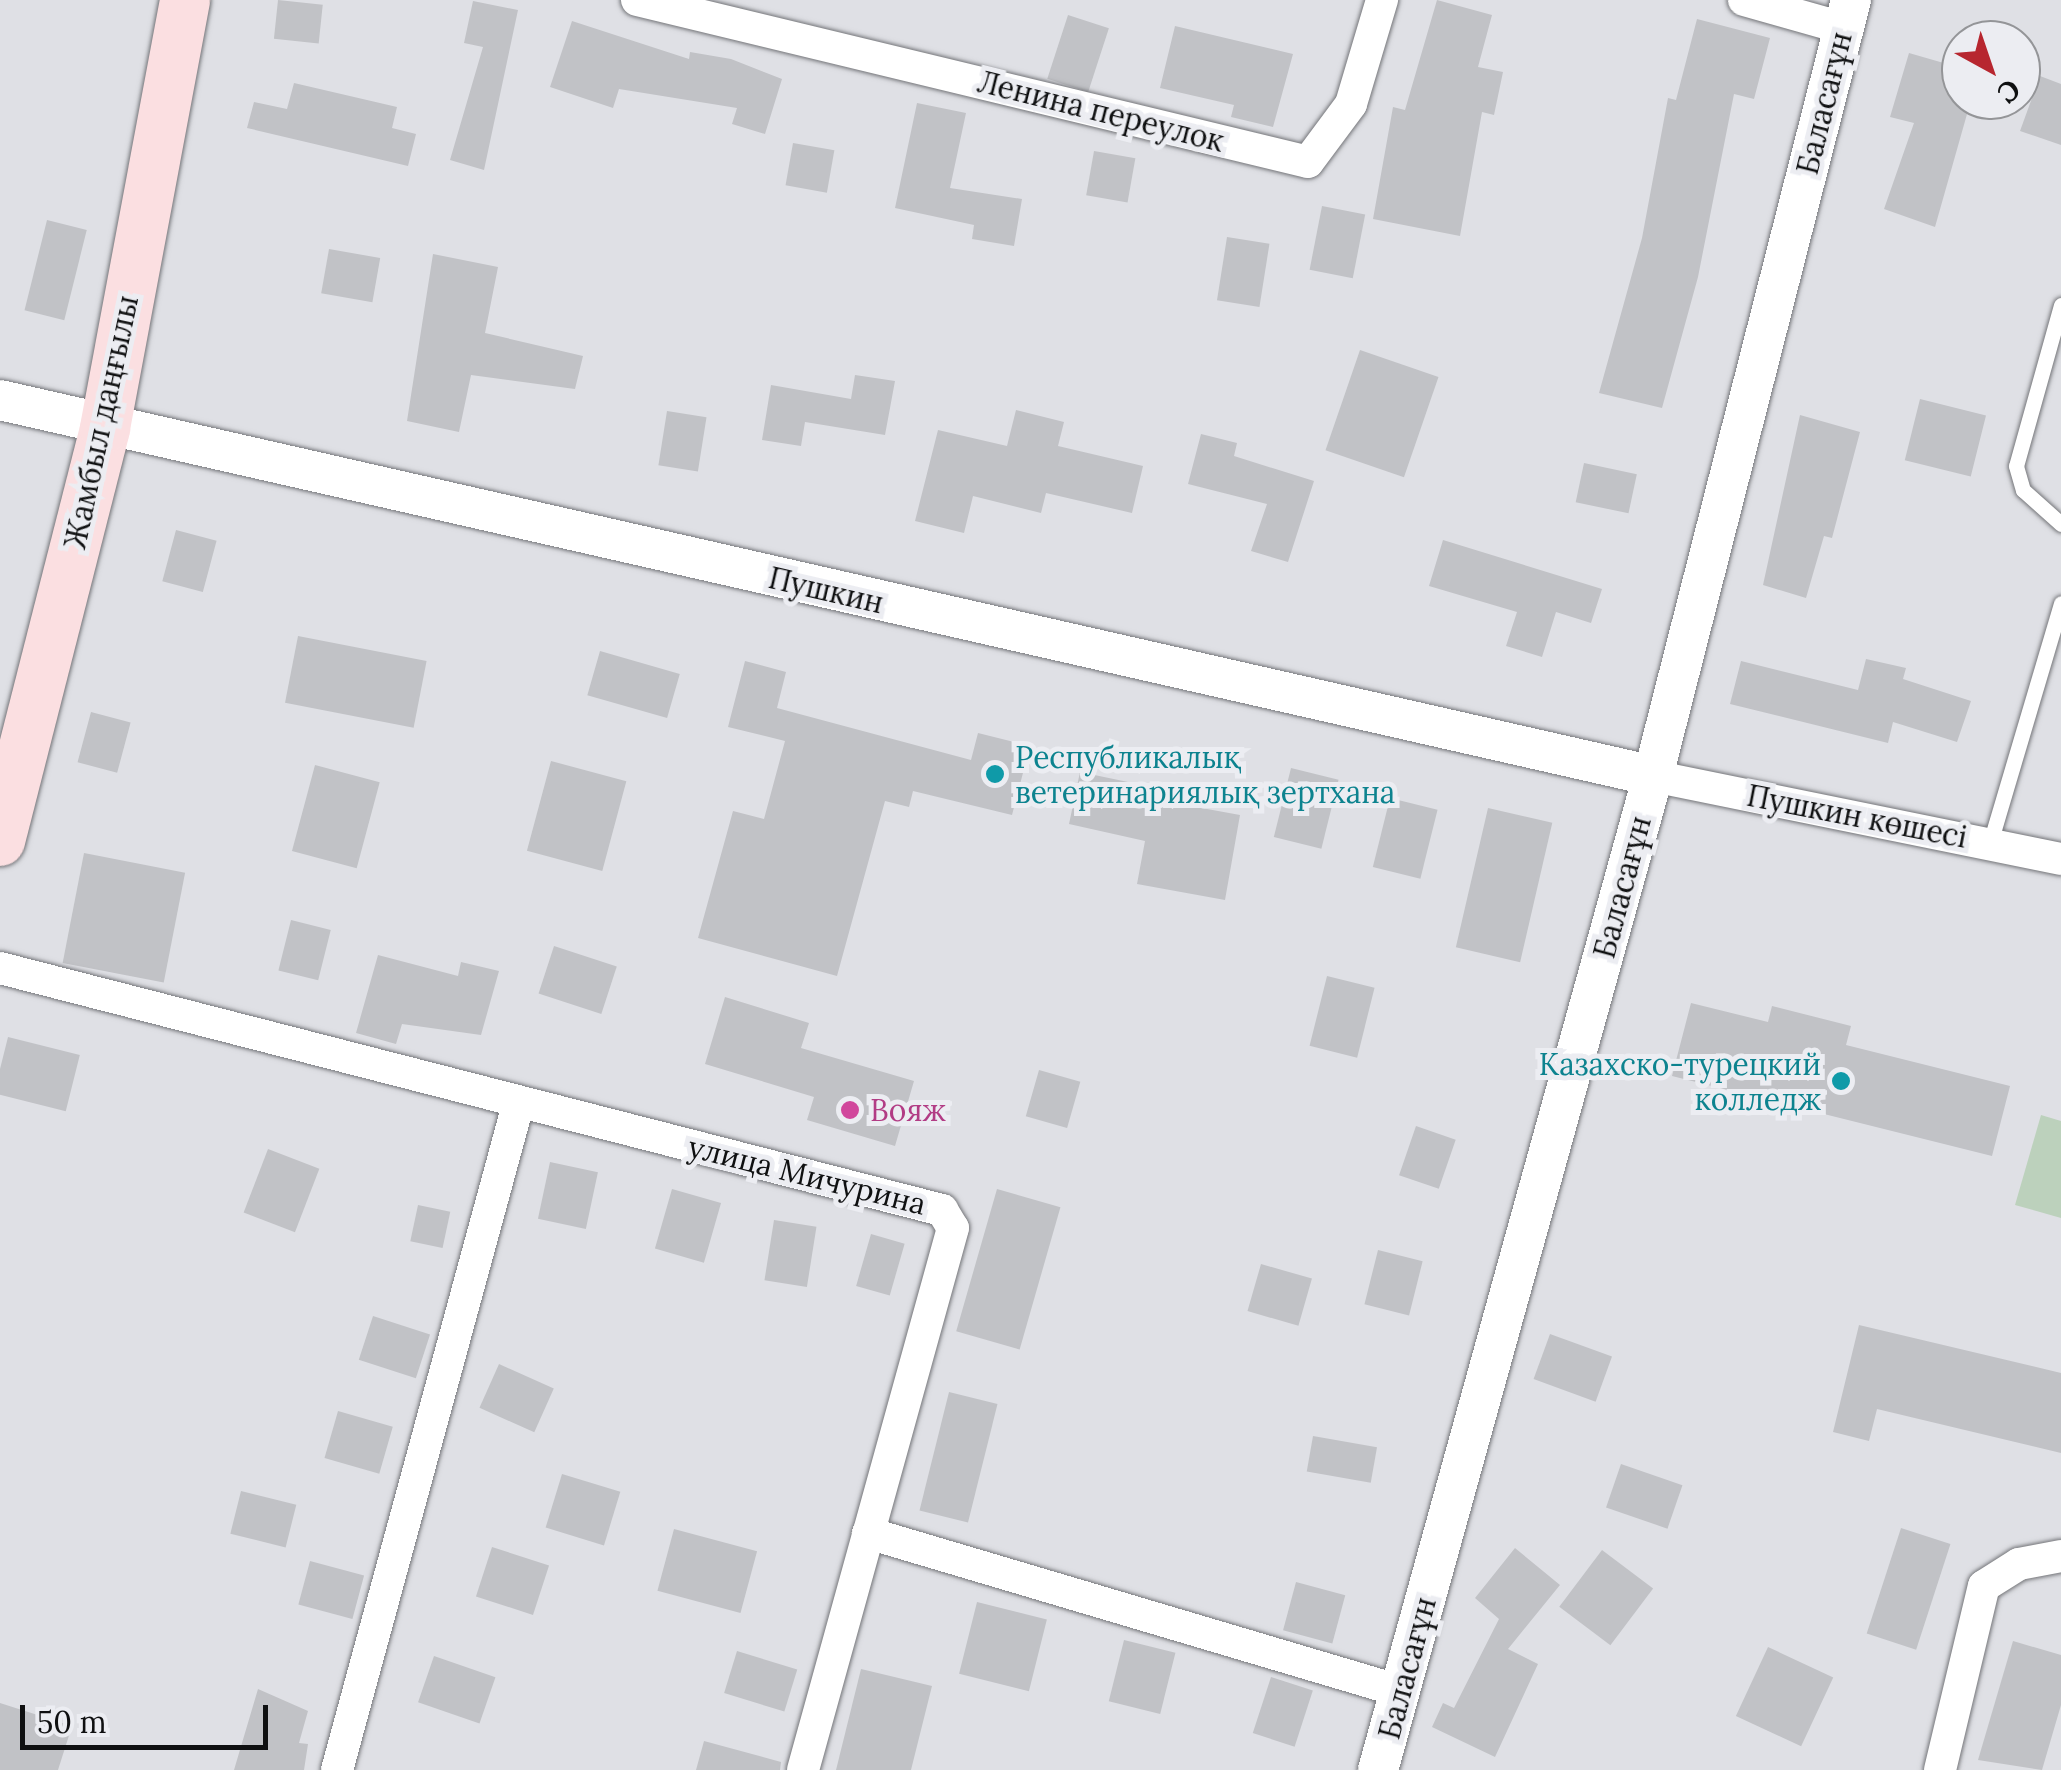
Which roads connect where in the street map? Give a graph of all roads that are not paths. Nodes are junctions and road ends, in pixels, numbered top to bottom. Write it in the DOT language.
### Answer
graph roads {
  1 [pos="185,0"];
  2 [pos="637,0"];
  3 [pos="1382,0"];
  4 [pos="1744,0"];
  5 [pos="720,9"];
  6 [pos="1847,14"];
  7 [pos="2061,306"];
  8 [pos="0,400"];
  9 [pos="105,428"];
  10 [pos="2061,524"];
  11 [pos="2061,602"];
  12 [pos="1652,776"];
  13 [pos="0,841"];
  14 [pos="1990,843"];
  15 [pos="2061,860"];
  16 [pos="0,968"];
  17 [pos="519,1101"];
  18 [pos="868,1532"];
  19 [pos="2061,1556"];
  20 [pos="1400,1690"];
  21 [pos="337,1770"];
  22 [pos="802,1770"];
  23 [pos="1378,1770"];
  24 [pos="1940,1770"];
  1 -- 9 [label="main road, Жамбыл даңғылы"];
  2 -- 5 [label="street, Ленина переулок"];
  3 -- 5 [label="street, Ленина переулок"];
  4 -- 6 [label="street"];
  6 -- 12 [label="street, Баласағұн"];
  7 -- 10 [label="lane"];
  8 -- 9 [label="street, Пушкин"];
  9 -- 12 [label="street, Пушкин"];
  9 -- 13 [label="main road, Жамбыл даңғылы"];
  11 -- 14 [label="lane"];
  12 -- 14 [label="street, Пушкин көшесі"];
  12 -- 20 [label="street, Баласағұн"];
  14 -- 15 [label="street, Пушкин көшесі"];
  16 -- 17 [label="street, улица Мичурина"];
  17 -- 18 [label="street, улица Мичурина"];
  17 -- 21 [label="street"];
  18 -- 20 [label="street"];
  18 -- 22 [label="street, улица Мичурина"];
  19 -- 24 [label="street"];
  20 -- 23 [label="street, Баласағұн"];
}
